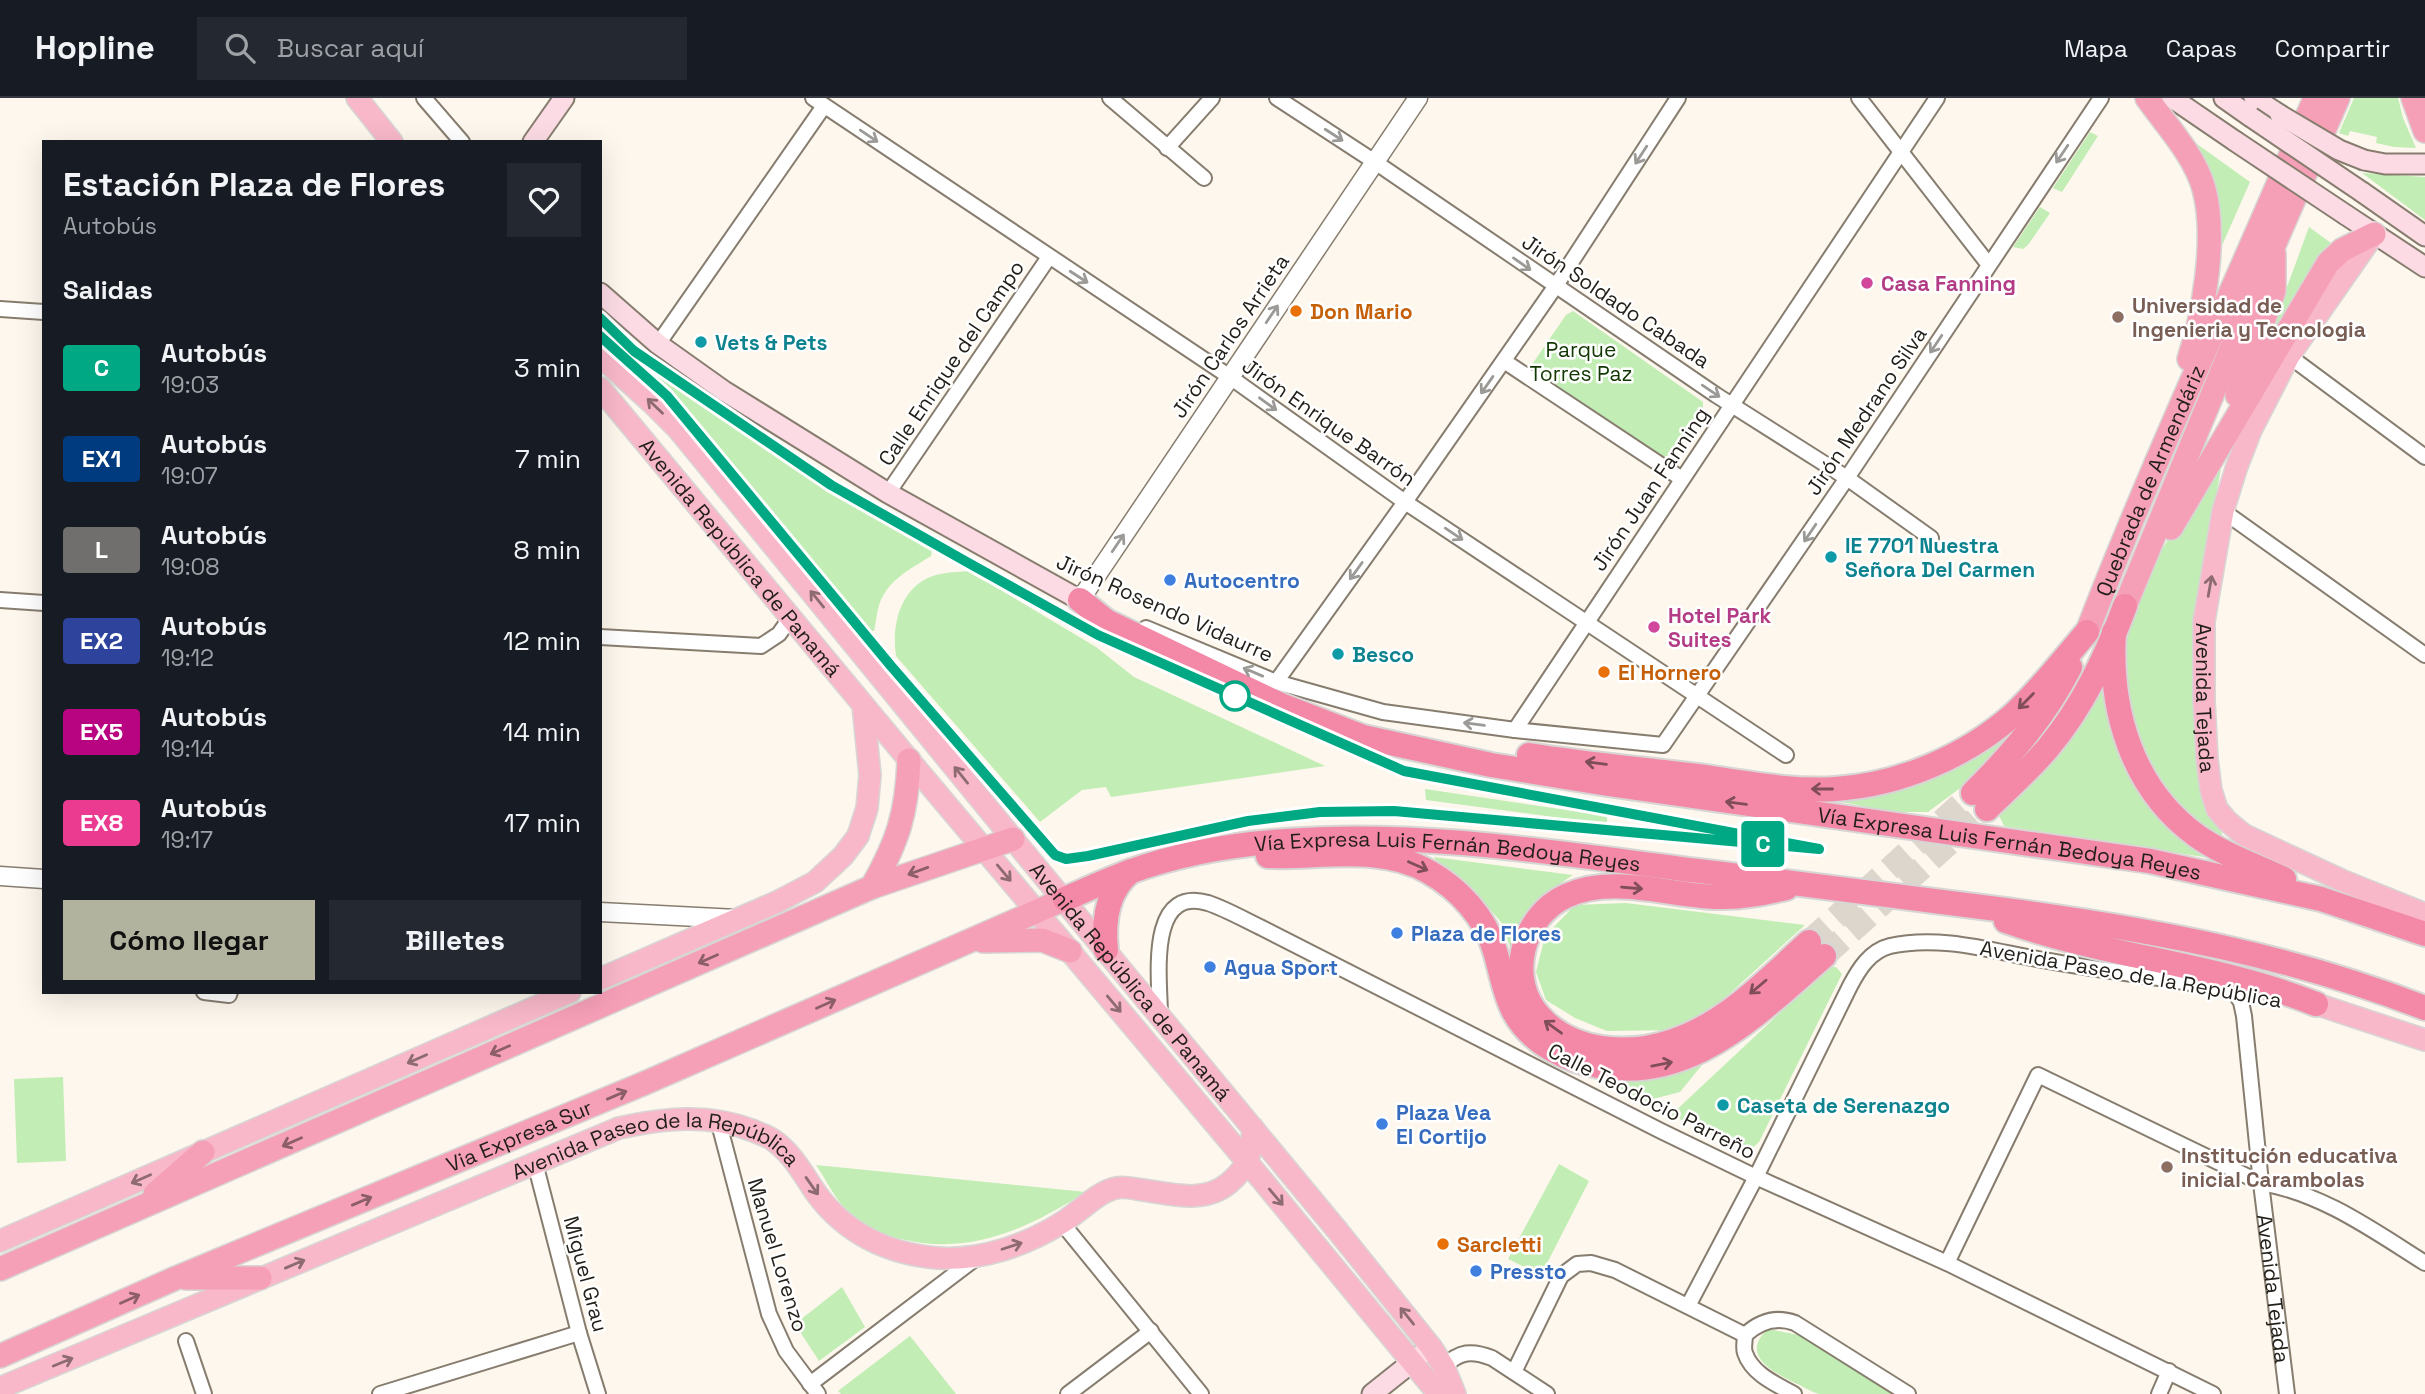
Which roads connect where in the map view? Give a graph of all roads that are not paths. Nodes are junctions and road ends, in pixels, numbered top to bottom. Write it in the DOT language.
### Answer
graph roads {
  1 [pos="357,98"];
  2 [pos="424,98"];
  3 [pos="564,98"];
  4 [pos="1111,98"];
  5 [pos="1212,98"];
  6 [pos="1277,98"];
  7 [pos="1418,98"];
  8 [pos="1678,98"];
  9 [pos="1859,98"];
  10 [pos="1937,98"];
  11 [pos="2101,98"];
  12 [pos="2147,98"];
  13 [pos="2172,98"];
  14 [pos="2224,98"];
  15 [pos="2268,98"];
  16 [pos="2315,98"];
  17 [pos="2338,98"];
  18 [pos="2413,98"];
  19 [pos="819,102"];
  20 [pos="2252,107"];
  21 [pos="2280,115"];
  22 [pos="2425,131"];
  23 [pos="390,140"];
  24 [pos="460,140"];
  25 [pos="534,140"];
  26 [pos="1167,148"];
  27 [pos="1901,150"];
  28 [pos="1375,162"];
  29 [pos="2425,164"];
  30 [pos="1204,178"];
  31 [pos="2374,234"];
  32 [pos="2425,236"];
  33 [pos="2266,239"];
  34 [pos="1049,257"];
  35 [pos="1989,265"];
  36 [pos="2425,267"];
  37 [pos="1555,287"];
  38 [pos="602,295"];
  39 [pos="0,309"];
  40 [pos="42,312"];
  41 [pos="658,344"];
  42 [pos="2194,344"];
  43 [pos="2290,356"];
  44 [pos="602,358"];
  45 [pos="1504,361"];
  46 [pos="1230,377"];
  47 [pos="602,390"];
  48 [pos="1732,405"];
  49 [pos="2166,437"];
  50 [pos="2425,457"];
  51 [pos="1847,478"];
  52 [pos="1682,479"];
  53 [pos="888,493"];
  54 [pos="1405,502"];
  55 [pos="2223,511"];
  56 [pos="1931,538"];
  57 [pos="0,600"];
  58 [pos="1080,600"];
  59 [pos="42,603"];
  60 [pos="2125,606"];
  61 [pos="791,617"];
  62 [pos="1585,622"];
  63 [pos="2087,632"];
  64 [pos="2115,632"];
  65 [pos="602,637"];
  66 [pos="2425,655"];
  67 [pos="1276,682"];
  68 [pos="1697,697"];
  69 [pos="863,703"];
  70 [pos="1515,730"];
  71 [pos="1363,737"];
  72 [pos="1663,744"];
  73 [pos="1786,755"];
  74 [pos="909,760"];
  75 [pos="1013,839"];
  76 [pos="982,848"];
  77 [pos="1205,852"];
  78 [pos="1131,871"];
  79 [pos="0,876"];
  80 [pos="42,879"];
  81 [pos="1805,884"];
  82 [pos="872,887"];
  83 [pos="1065,898"];
  84 [pos="2321,899"];
  85 [pos="1956,903"];
  86 [pos="1036,911"];
  87 [pos="602,912"];
  88 [pos="2425,914"];
  89 [pos="737,919"];
  90 [pos="765,934"];
  91 [pos="2425,934"];
  92 [pos="969,942"];
  93 [pos="1105,950"];
  94 [pos="1070,951"];
  95 [pos="602,978"];
  96 [pos="2235,986"];
  97 [pos="565,994"];
  98 [pos="2316,1004"];
  99 [pos="2425,1008"];
  100 [pos="1160,1015"];
  101 [pos="2244,1016"];
  102 [pos="2425,1040"];
  103 [pos="718,1120"];
  104 [pos="1253,1128"];
  105 [pos="203,1152"];
  106 [pos="536,1163"];
  107 [pos="1248,1163"];
  108 [pos="1756,1177"];
  109 [pos="2261,1182"];
  110 [pos="141,1208"];
  111 [pos="1062,1223"];
  112 [pos="0,1241"];
  113 [pos="978,1256"];
  114 [pos="1947,1263"];
  115 [pos="2425,1263"];
  116 [pos="0,1269"];
  117 [pos="176,1278"];
  118 [pos="260,1278"];
  119 [pos="1688,1306"];
  120 [pos="1151,1331"];
  121 [pos="579,1333"];
  122 [pos="1745,1335"];
  123 [pos="186,1341"];
  124 [pos="1431,1347"];
  125 [pos="0,1356"];
  126 [pos="1412,1362"];
  127 [pos="1444,1367"];
  128 [pos="2169,1371"];
  129 [pos="1514,1372"];
  130 [pos="0,1388"];
  131 [pos="814,1389"];
  132 [pos="1428,1390"];
  133 [pos="389,1393"];
  134 [pos="204,1394"];
  135 [pos="598,1394"];
  136 [pos="1068,1394"];
  137 [pos="1201,1394"];
  138 [pos="1372,1394"];
  139 [pos="1454,1394"];
  140 [pos="1547,1394"];
  141 [pos="1794,1394"];
  142 [pos="1908,1394"];
  143 [pos="2159,1394"];
  144 [pos="2213,1394"];
  145 [pos="2287,1394"];
  1 -- 23 [label="main road"];
  2 -- 24 [label="street"];
  3 -- 25 [label="main road"];
  4 -- 26 [label="street"];
  5 -- 26 [label="street"];
  6 -- 28 [label="street, Jirón Soldado Cabada, one-way"];
  7 -- 28 [label="street, Jirón Carlos Arrieta"];
  8 -- 37 [label="street, one-way"];
  9 -- 27 [label="street"];
  10 -- 27 [label="street, Jirón Juan Fanning"];
  11 -- 35 [label="street, Jirón Medrano Silva, one-way"];
  12 -- 42 [label="highway"];
  13 -- 31 [label="main road, bridge"];
  14 -- 20 [label="main road"];
  15 -- 21 [label="street"];
  16 -- 33 [label="highway, Quebrada de Armendáriz"];
  17 -- 33 [label="highway, Quebrada de Armendáriz"];
  18 -- 22 [label="highway"];
  19 -- 34 [label="street, Jirón Enrique Barrón, one-way"];
  19 -- 41 [label="street"];
  20 -- 21 [label="main road"];
  20 -- 32 [label="main road, bridge"];
  21 -- 29 [label="main road, bridge"];
  26 -- 30 [label="street"];
  27 -- 35 [label="street"];
  27 -- 48 [label="street, Jirón Juan Fanning"];
  28 -- 37 [label="street, Jirón Soldado Cabada, one-way"];
  46 -- 28 [label="street, Jirón Carlos Arrieta, one-way"];
  31 -- 36 [label="main road"];
  31 -- 43 [label="main road, Avenida Tejada"];
  31 -- 60 [label="highway"];
  33 -- 42 [label="highway"];
  33 -- 49 [label="highway, Quebrada de Armendáriz"];
  33 -- 60 [label="highway, Quebrada de Armendáriz"];
  34 -- 46 [label="street, Jirón Enrique Barrón, one-way"];
  34 -- 53 [label="street, Calle Enrique del Campo"];
  35 -- 51 [label="street, Jirón Medrano Silva, one-way"];
  37 -- 45 [label="street"];
  37 -- 48 [label="street, Jirón Soldado Cabada, one-way"];
  38 -- 41 [label="main road, Jirón Rosendo Vidaurre"];
  39 -- 40 [label="street"];
  41 -- 53 [label="main road, Jirón Rosendo Vidaurre"];
  42 -- 49 [label="highway"];
  43 -- 50 [label="street"];
  43 -- 55 [label="main road, Avenida Tejada"];
  75 -- 44 [label="main road, Avenida República de Panamá, one-way"];
  45 -- 52 [label="street"];
  45 -- 54 [label="street, one-way"];
  46 -- 54 [label="street, Jirón Enrique Barrón, one-way"];
  58 -- 46 [label="street, Jirón Carlos Arrieta, one-way"];
  47 -- 61 [label="main road, Avenida República de Panamá"];
  48 -- 51 [label="street, Jirón Soldado Cabada"];
  48 -- 52 [label="street, Jirón Juan Fanning"];
  49 -- 63 [label="highway, Quebrada de Armendáriz"];
  51 -- 56 [label="street, Jirón Soldado Cabada"];
  51 -- 68 [label="street, Jirón Medrano Silva, one-way"];
  52 -- 62 [label="street, Jirón Juan Fanning"];
  53 -- 58 [label="main road, Jirón Rosendo Vidaurre"];
  54 -- 62 [label="street, Jirón Enrique Barrón, one-way"];
  54 -- 67 [label="street, one-way"];
  55 -- 66 [label="street"];
  88 -- 55 [label="main road, Avenida Tejada, one-way"];
  57 -- 59 [label="street"];
  67 -- 58 [label="street, Jirón Rosendo Vidaurre, one-way"];
  58 -- 71 [label="highway, Vía Expresa Luis Fernán Bedoya Reyes"];
  60 -- 64 [label="highway"];
  61 -- 65 [label="street"];
  61 -- 69 [label="main road, Avenida República de Panamá"];
  62 -- 68 [label="street, Jirón Enrique Barrón"];
  62 -- 70 [label="street, Jirón Juan Fanning"];
  63 -- 64 [label="highway"];
  63 -- 71 [label="highway, one-way"];
  64 -- 84 [label="highway"];
  70 -- 67 [label="street, Jirón Rosendo Vidaurre, one-way"];
  68 -- 72 [label="street, Jirón Medrano Silva"];
  68 -- 73 [label="street, Jirón Enrique Barrón"];
  69 -- 74 [label="main road, Avenida República de Panamá"];
  69 -- 89 [label="main road"];
  70 -- 72 [label="street, Jirón Rosendo Vidaurre"];
  84 -- 71 [label="highway, Vía Expresa Luis Fernán Bedoya Reyes, one-way"];
  74 -- 76 [label="main road, Avenida República de Panamá"];
  74 -- 82 [label="highway"];
  75 -- 76 [label="highway"];
  75 -- 83 [label="main road, Avenida República de Panamá"];
  76 -- 82 [label="highway, one-way"];
  76 -- 86 [label="main road, Avenida República de Panamá, one-way"];
  77 -- 78 [label="highway, Vía Expresa Luis Fernán Bedoya Reyes"];
  77 -- 81 [label="highway, Vía Expresa Luis Fernán Bedoya Reyes"];
  77 -- 81 [label="highway, one-way"];
  78 -- 83 [label="highway, Vía Expresa Luis Fernán Bedoya Reyes"];
  78 -- 93 [label="highway"];
  79 -- 80 [label="street"];
  81 -- 85 [label="highway, Vía Expresa Luis Fernán Bedoya Reyes"];
  82 -- 90 [label="highway"];
  83 -- 86 [label="highway, Via Expresa Sur"];
  83 -- 93 [label="main road, Avenida República de Panamá"];
  84 -- 91 [label="highway, Vía Expresa Luis Fernán Bedoya Reyes"];
  85 -- 96 [label="highway"];
  85 -- 99 [label="highway, Vía Expresa Luis Fernán Bedoya Reyes"];
  86 -- 92 [label="highway, Via Expresa Sur"];
  86 -- 94 [label="main road, Avenida República de Panamá"];
  87 -- 89 [label="street"];
  89 -- 90 [label="street"];
  89 -- 95 [label="main road"];
  90 -- 110 [label="highway, one-way"];
  92 -- 94 [label="highway"];
  117 -- 92 [label="highway, Via Expresa Sur, one-way"];
  93 -- 100 [label="main road, Avenida República de Panamá"];
  94 -- 107 [label="main road, Avenida República de Panamá, one-way"];
  96 -- 98 [label="street, Avenida Paseo de la República"];
  96 -- 98 [label="highway"];
  96 -- 101 [label="street, Avenida Tejada"];
  96 -- 101 [label="street"];
  96 -- 108 [label="street, Avenida Paseo de la República"];
  97 -- 105 [label="main road, one-way"];
  98 -- 102 [label="main road, Avenida Paseo de la República"];
  100 -- 104 [label="main road, Avenida República de Panamá"];
  100 -- 108 [label="street, Calle Teodocio Parreño"];
  101 -- 109 [label="street, Avenida Tejada"];
  103 -- 106 [label="main road, Avenida Paseo de la República"];
  103 -- 113 [label="main road, Avenida Paseo de la República, one-way"];
  103 -- 131 [label="street, Manuel Lorenzo"];
  104 -- 107 [label="main road"];
  124 -- 104 [label="main road, Avenida República de Panamá, one-way"];
  105 -- 110 [label="highway"];
  105 -- 112 [label="main road, one-way"];
  118 -- 106 [label="main road, Avenida Paseo de la República, one-way"];
  106 -- 121 [label="street, Miguel Grau"];
  107 -- 111 [label="main road, Avenida Paseo de la República"];
  107 -- 126 [label="main road, Avenida República de Panamá, one-way"];
  108 -- 114 [label="street, Calle Teodocio Parreño"];
  108 -- 119 [label="street, Avenida Paseo de la República"];
  109 -- 114 [label="street"];
  109 -- 115 [label="street"];
  109 -- 145 [label="street, Avenida Tejada"];
  110 -- 116 [label="highway"];
  113 -- 111 [label="main road, Avenida Paseo de la República, one-way"];
  111 -- 120 [label="street"];
  113 -- 131 [label="street"];
  114 -- 128 [label="street, Calle Teodocio Parreño"];
  117 -- 118 [label="highway"];
  125 -- 117 [label="highway, Via Expresa Sur, one-way"];
  130 -- 118 [label="main road, Avenida Paseo de la República, one-way"];
  119 -- 122 [label="street"];
  119 -- 129 [label="street"];
  120 -- 136 [label="street"];
  120 -- 137 [label="street"];
  121 -- 133 [label="street"];
  121 -- 135 [label="street, Miguel Grau"];
  122 -- 141 [label="street"];
  122 -- 142 [label="street"];
  123 -- 134 [label="street"];
  124 -- 126 [label="main road"];
  124 -- 127 [label="main road, Avenida República de Panamá"];
  126 -- 132 [label="main road, Avenida República de Panamá"];
  126 -- 138 [label="main road"];
  127 -- 129 [label="street"];
  127 -- 132 [label="main road"];
  127 -- 139 [label="main road, Avenida República de Panamá"];
  128 -- 143 [label="street"];
  128 -- 144 [label="street, Calle Teodocio Parreño"];
  129 -- 140 [label="street"];
  132 -- 139 [label="main road, Avenida República de Panamá"];
}
